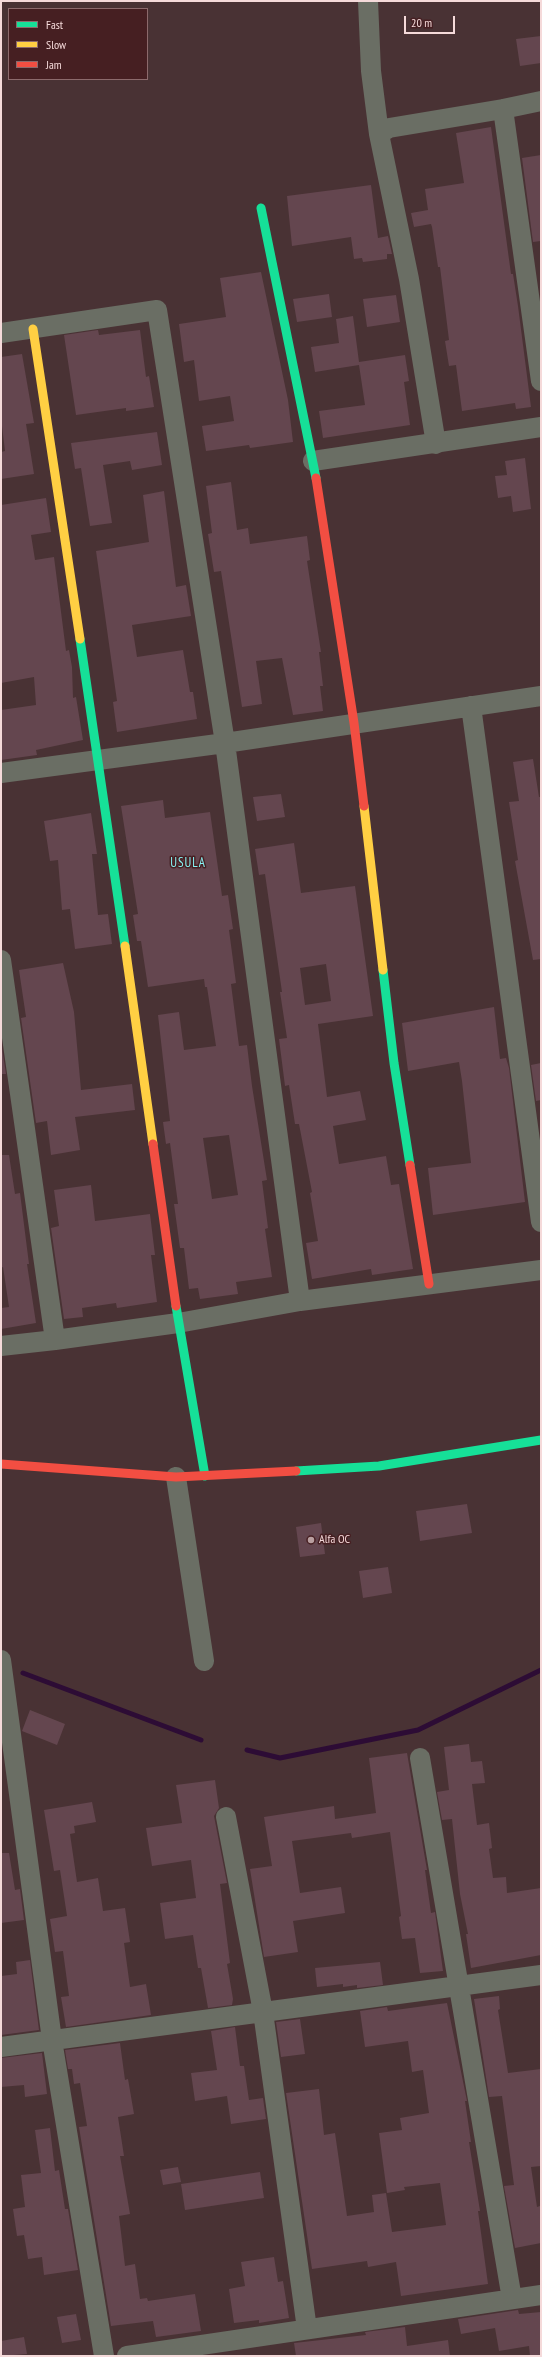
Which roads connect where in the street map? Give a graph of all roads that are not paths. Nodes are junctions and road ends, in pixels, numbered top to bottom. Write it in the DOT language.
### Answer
graph roads {
  1 [pos="368,1"];
  2 [pos="541,101"];
  3 [pos="503,109"];
  4 [pos="379,134"];
  5 [pos="261,208"];
  6 [pos="33,329"];
  7 [pos="1,333"];
  8 [pos="541,381"];
  9 [pos="541,428"];
  10 [pos="436,444"];
  11 [pos="313,462"];
  12 [pos="541,696"];
  13 [pos="471,706"];
  14 [pos="354,723"];
  15 [pos="225,743"];
  16 [pos="99,761"];
  17 [pos="1,773"];
  18 [pos="1,960"];
  19 [pos="541,1222"];
  20 [pos="541,1270"];
  21 [pos="429,1284"];
  22 [pos="300,1301"];
  23 [pos="178,1323"];
  24 [pos="55,1340"];
  25 [pos="1,1346"];
  26 [pos="541,1440"];
  27 [pos="1,1464"];
  28 [pos="205,1476"];
  29 [pos="176,1477"];
  30 [pos="1,1660"];
  31 [pos="204,1661"];
  32 [pos="420,1758"];
  33 [pos="226,1817"];
  34 [pos="541,1975"];
  35 [pos="460,1985"];
  36 [pos="263,2012"];
  37 [pos="52,2040"];
  38 [pos="1,2047"];
  39 [pos="541,2295"];
  40 [pos="512,2299"];
  41 [pos="307,2329"];
  42 [pos="104,2356"];
  43 [pos="127,2356"];
  1 -- 4 [label="street"];
  2 -- 3 [label="street"];
  3 -- 4 [label="street"];
  3 -- 8 [label="street"];
  4 -- 10 [label="street"];
  5 -- 11 [label="street"];
  6 -- 7 [label="street"];
  6 -- 15 [label="street"];
  6 -- 16 [label="street"];
  9 -- 10 [label="street"];
  10 -- 11 [label="street"];
  11 -- 14 [label="street"];
  12 -- 13 [label="street"];
  13 -- 14 [label="street"];
  13 -- 19 [label="street"];
  14 -- 15 [label="street"];
  14 -- 21 [label="street"];
  15 -- 16 [label="street"];
  15 -- 22 [label="street"];
  16 -- 17 [label="street"];
  16 -- 23 [label="street"];
  18 -- 24 [label="street"];
  20 -- 21 [label="street"];
  21 -- 22 [label="street"];
  22 -- 23 [label="street"];
  23 -- 24 [label="street"];
  23 -- 28 [label="street"];
  24 -- 25 [label="street"];
  26 -- 28 [label="street"];
  27 -- 29 [label="street"];
  28 -- 29 [label="street"];
  29 -- 31 [label="street"];
  30 -- 37 [label="street"];
  32 -- 35 [label="street"];
  33 -- 36 [label="street"];
  34 -- 35 [label="street"];
  35 -- 36 [label="street"];
  35 -- 40 [label="street"];
  36 -- 37 [label="street"];
  36 -- 41 [label="street"];
  37 -- 38 [label="street"];
  37 -- 42 [label="street"];
  39 -- 40 [label="street"];
  40 -- 41 [label="street"];
  41 -- 43 [label="street"];
}
